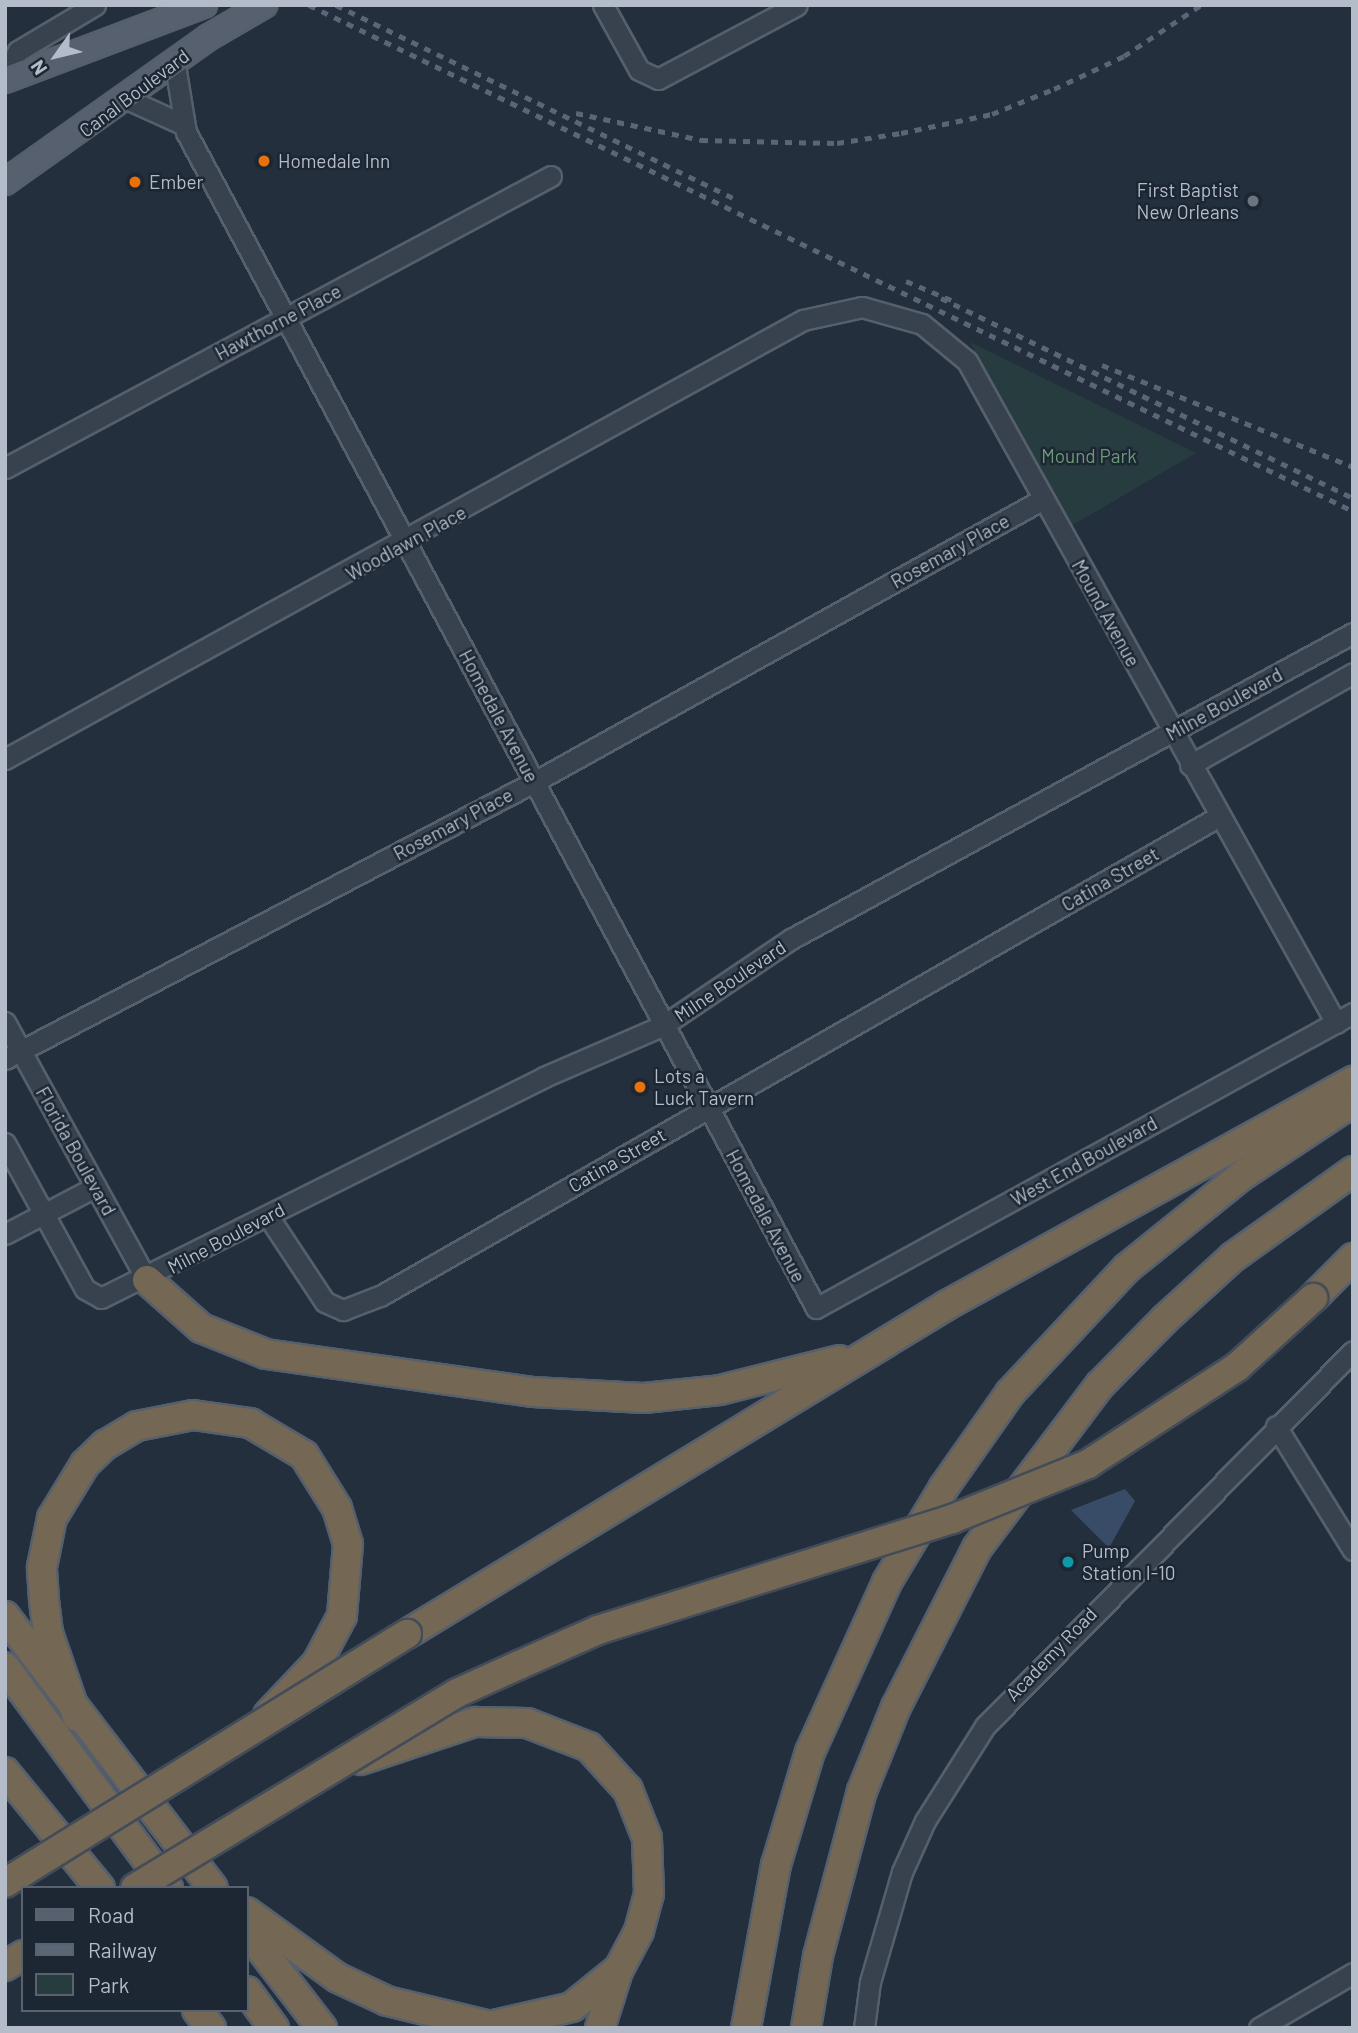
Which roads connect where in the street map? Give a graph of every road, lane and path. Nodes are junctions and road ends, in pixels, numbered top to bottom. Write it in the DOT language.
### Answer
graph roads {
  1 [pos="95,5"];
  2 [pos="204,5"];
  3 [pos="264,5"];
  4 [pos="603,5"];
  5 [pos="797,5"];
  6 [pos="175,65"];
  7 [pos="5,77"];
  8 [pos="127,99"];
  9 [pos="182,124"];
  10 [pos="551,176"];
  11 [pos="5,182"];
  12 [pos="287,318"];
  13 [pos="803,320"];
  14 [pos="5,467"];
  15 [pos="1043,499"];
  16 [pos="407,543"];
  17 [pos="1353,633"];
  18 [pos="1353,673"];
  19 [pos="1173,733"];
  20 [pos="5,759"];
  21 [pos="1190,765"];
  22 [pos="534,782"];
  23 [pos="1216,818"];
  24 [pos="1353,1013"];
  25 [pos="5,1023"];
  26 [pos="1336,1023"];
  27 [pos="662,1027"];
  28 [pos="13,1055"];
  29 [pos="1353,1081"];
  30 [pos="1353,1102"];
  31 [pos="708,1108"];
  32 [pos="5,1143"];
  33 [pos="1353,1171"];
  34 [pos="95,1187"];
  35 [pos="43,1214"];
  36 [pos="268,1216"];
  37 [pos="5,1234"];
  38 [pos="1353,1258"];
  39 [pos="147,1280"];
  40 [pos="816,1308"];
  41 [pos="875,1348"];
  42 [pos="1353,1351"];
  43 [pos="1276,1426"];
  44 [pos="1353,1550"];
  45 [pos="5,1616"];
  46 [pos="5,1667"];
  47 [pos="77,1717"];
  48 [pos="263,1720"];
  49 [pos="5,1772"];
  50 [pos="323,1776"];
  51 [pos="205,1878"];
  52 [pos="5,1883"];
  53 [pos="98,1886"];
  54 [pos="138,1886"];
  55 [pos="167,1886"];
  56 [pos="248,1913"];
  57 [pos="248,1932"];
  58 [pos="21,1956"];
  59 [pos="5,1966"];
  60 [pos="619,1969"];
  61 [pos="1353,1973"];
  62 [pos="248,1993"];
  63 [pos="187,2012"];
  64 [pos="199,2012"];
  65 [pos="195,2028"];
  66 [pos="211,2028"];
  67 [pos="274,2028"];
  68 [pos="323,2028"];
  69 [pos="600,2028"];
  70 [pos="746,2028"];
  71 [pos="806,2028"];
  72 [pos="864,2028"];
  73 [pos="1259,2028"];
  1 -- 7 [label="street"];
  2 -- 7 [label="main road, Canal Boulevard"];
  3 -- 6 [label="main road, Canal Boulevard"];
  4 -- 5 [label="street"];
  6 -- 8 [label="main road, Canal Boulevard"];
  6 -- 9 [label="street, Homedale Avenue"];
  8 -- 9 [label="street"];
  8 -- 11 [label="main road, Canal Boulevard"];
  9 -- 12 [label="street, Homedale Avenue"];
  10 -- 12 [label="street, Hawthorne Place"];
  12 -- 14 [label="street, Hawthorne Place"];
  12 -- 16 [label="street, Homedale Avenue"];
  13 -- 15 [label="street, Mound Avenue"];
  13 -- 16 [label="street, Woodlawn Place"];
  15 -- 19 [label="street, Mound Avenue"];
  15 -- 22 [label="street, Rosemary Place"];
  16 -- 20 [label="street, Woodlawn Place"];
  16 -- 22 [label="street, Homedale Avenue"];
  17 -- 19 [label="street, Milne Boulevard"];
  18 -- 21 [label="street, Milne Boulevard"];
  19 -- 21 [label="street, Mound Avenue"];
  19 -- 27 [label="street, Milne Boulevard"];
  21 -- 23 [label="street, Mound Avenue"];
  22 -- 27 [label="street, Homedale Avenue"];
  22 -- 28 [label="street, Rosemary Place"];
  23 -- 26 [label="street, Mound Avenue"];
  23 -- 31 [label="street, Catina Street"];
  24 -- 26 [label="street, West End Boulevard"];
  25 -- 28 [label="street, Florida Boulevard"];
  26 -- 40 [label="street, West End Boulevard"];
  27 -- 31 [label="street, Homedale Avenue"];
  27 -- 36 [label="street, Milne Boulevard"];
  28 -- 34 [label="street, Florida Boulevard"];
  29 -- 41 [label="highway"];
  30 -- 70 [label="highway"];
  31 -- 36 [label="street, Catina Street"];
  31 -- 40 [label="street, Homedale Avenue"];
  32 -- 35 [label="street"];
  33 -- 71 [label="highway"];
  34 -- 35 [label="street"];
  34 -- 39 [label="street, Florida Boulevard"];
  35 -- 37 [label="street"];
  35 -- 39 [label="street, Milne Boulevard"];
  36 -- 39 [label="street, Milne Boulevard"];
  38 -- 50 [label="highway, bridge"];
  39 -- 41 [label="highway"];
  41 -- 48 [label="highway, bridge"];
  42 -- 43 [label="street, Academy Road"];
  43 -- 44 [label="street"];
  43 -- 72 [label="street, Academy Road"];
  45 -- 47 [label="highway"];
  46 -- 55 [label="highway"];
  47 -- 48 [label="highway"];
  47 -- 51 [label="highway"];
  48 -- 52 [label="highway, bridge"];
  49 -- 53 [label="highway"];
  50 -- 54 [label="highway, bridge"];
  50 -- 60 [label="highway, bridge"];
  56 -- 60 [label="highway"];
  57 -- 68 [label="highway"];
  58 -- 59 [label="highway"];
  60 -- 69 [label="highway"];
  61 -- 73 [label="street"];
  62 -- 67 [label="highway"];
  63 -- 65 [label="highway"];
  64 -- 66 [label="highway"];
}
